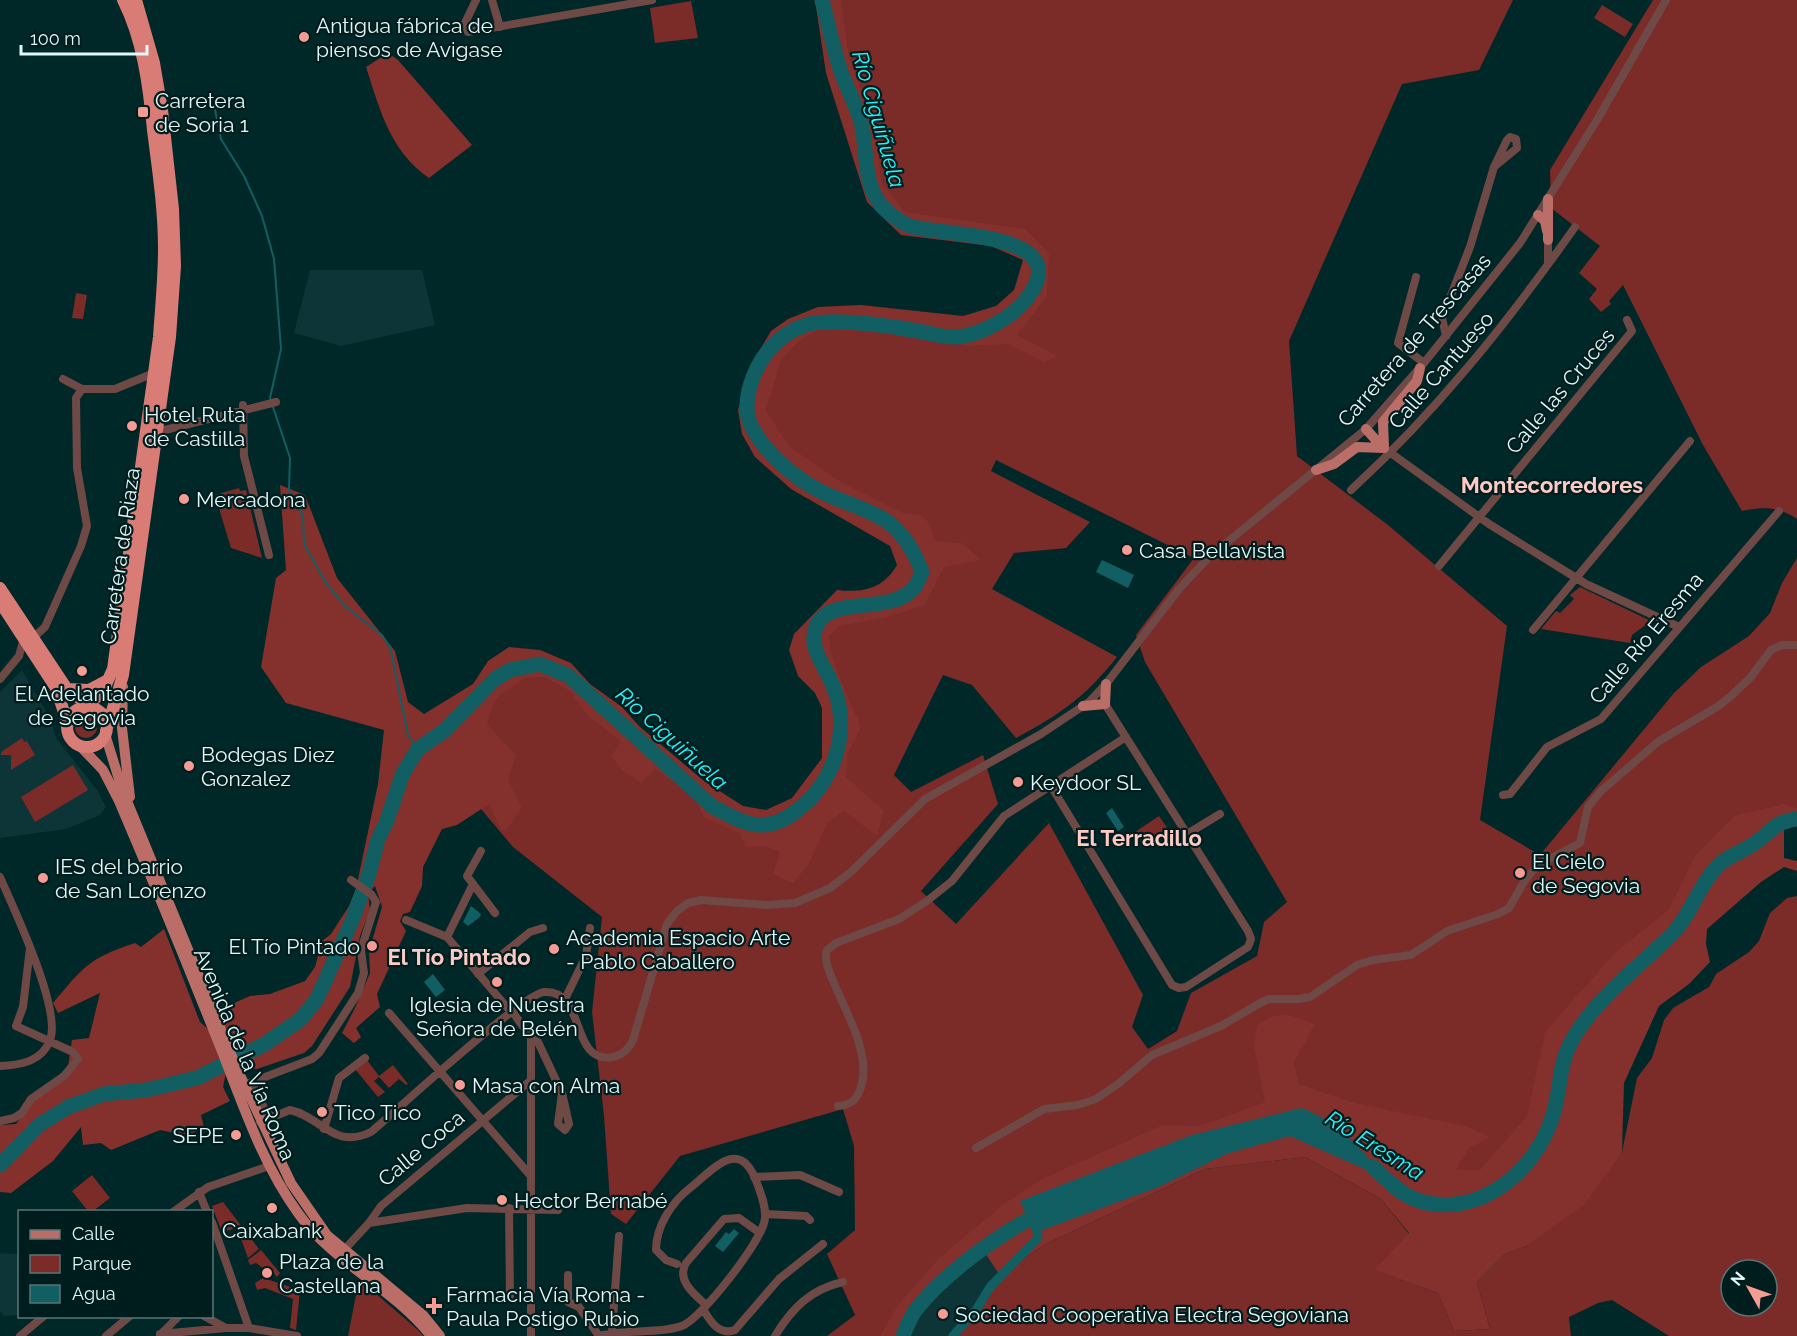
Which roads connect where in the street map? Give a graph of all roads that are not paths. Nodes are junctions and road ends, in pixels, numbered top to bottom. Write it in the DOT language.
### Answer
graph roads {
  1 [pos="123,0"];
  2 [pos="136,0"];
  3 [pos="476,0"];
  4 [pos="492,0"];
  5 [pos="652,0"];
  6 [pos="1666,0"];
  7 [pos="500,27"];
  8 [pos="149,64"];
  9 [pos="1494,167"];
  10 [pos="1548,199"];
  11 [pos="1538,215"];
  12 [pos="1575,227"];
  13 [pos="1548,240"];
  14 [pos="1548,264"];
  15 [pos="1416,277"];
  16 [pos="1627,320"];
  17 [pos="1446,336"];
  18 [pos="1422,365"];
  19 [pos="154,374"];
  20 [pos="63,379"];
  21 [pos="82,390"];
  22 [pos="276,402"];
  23 [pos="243,408"];
  24 [pos="1366,429"];
  25 [pos="157,432"];
  26 [pos="1690,441"];
  27 [pos="1387,451"];
  28 [pos="1316,470"];
  29 [pos="1351,490"];
  30 [pos="1779,510"];
  31 [pos="1479,516"];
  32 [pos="269,555"];
  33 [pos="1439,566"];
  34 [pos="1575,578"];
  35 [pos="0,588"];
  36 [pos="0,602"];
  37 [pos="1679,627"];
  38 [pos="1533,630"];
  39 [pos="29,637"];
  40 [pos="1797,645"];
  41 [pos="19,656"];
  42 [pos="37,657"];
  43 [pos="117,674"];
  44 [pos="0,679"];
  45 [pos="1106,684"];
  46 [pos="67,689"];
  47 [pos="1105,704"];
  48 [pos="1083,706"];
  49 [pos="89,707"];
  50 [pos="68,724"];
  51 [pos="106,733"];
  52 [pos="1126,737"];
  53 [pos="80,746"];
  54 [pos="1051,786"];
  55 [pos="1503,795"];
  56 [pos="132,809"];
  57 [pos="1220,814"];
  58 [pos="1186,834"];
  59 [pos="481,850"];
  60 [pos="0,878"];
  61 [pos="354,882"];
  62 [pos="473,884"];
  63 [pos="495,913"];
  64 [pos="406,920"];
  65 [pos="543,928"];
  66 [pos="590,928"];
  67 [pos="447,936"];
  68 [pos="30,948"];
  69 [pos="478,974"];
  70 [pos="565,999"];
  71 [pos="511,1012"];
  72 [pos="389,1013"];
  73 [pos="214,1022"];
  74 [pos="531,1038"];
  75 [pos="50,1041"];
  76 [pos="365,1058"];
  77 [pos="0,1066"];
  78 [pos="440,1073"];
  79 [pos="240,1079"];
  80 [pos="530,1081"];
  81 [pos="562,1093"];
  82 [pos="838,1106"];
  83 [pos="265,1110"];
  84 [pos="272,1117"];
  85 [pos="0,1121"];
  86 [pos="481,1121"];
  87 [pos="260,1122"];
  88 [pos="324,1129"];
  89 [pos="258,1142"];
  90 [pos="976,1148"];
  91 [pos="275,1151"];
  92 [pos="269,1166"];
  93 [pos="530,1175"];
  94 [pos="754,1177"];
  95 [pos="199,1192"];
  96 [pos="839,1192"];
  97 [pos="509,1208"];
  98 [pos="531,1208"];
  99 [pos="176,1210"];
  100 [pos="206,1210"];
  101 [pos="558,1210"];
  102 [pos="765,1214"];
  103 [pos="810,1220"];
  104 [pos="369,1223"];
  105 [pos="213,1225"];
  106 [pos="320,1228"];
  107 [pos="760,1233"];
  108 [pos="619,1236"];
  109 [pos="823,1245"];
  110 [pos="222,1249"];
  111 [pos="344,1250"];
  112 [pos="213,1251"];
  113 [pos="676,1264"];
  114 [pos="568,1275"];
  115 [pos="843,1282"];
  116 [pos="510,1296"];
  117 [pos="704,1307"];
  118 [pos="43,1318"];
  119 [pos="129,1318"];
  120 [pos="178,1318"];
  121 [pos="206,1318"];
  122 [pos="226,1328"];
  123 [pos="249,1328"];
  124 [pos="612,1332"];
  125 [pos="160,1335"];
  126 [pos="22,1336"];
  127 [pos="106,1336"];
  128 [pos="297,1336"];
  129 [pos="431,1336"];
  130 [pos="440,1336"];
  131 [pos="531,1336"];
  132 [pos="598,1336"];
  133 [pos="775,1336"];
  1 -- 8 [label="highway"];
  2 -- 8 [label="highway"];
  3 -- 7 [label="street"];
  4 -- 7 [label="street"];
  5 -- 7 [label="street"];
  6 -- 10 [label="street, Carretera de Trescasas"];
  8 -- 19 [label="highway, Carretera de Riaza"];
  8 -- 25 [label="highway, Carretera de Riaza"];
  9 -- 17 [label="street"];
  10 -- 11 [label="street, Carretera de Trescasas"];
  10 -- 13 [label="main road"];
  11 -- 13 [label="main road"];
  11 -- 17 [label="street, Carretera de Trescasas"];
  12 -- 14 [label="street, Calle Cantueso"];
  13 -- 14 [label="street"];
  14 -- 27 [label="street, Calle Cantueso"];
  15 -- 18 [label="street"];
  16 -- 31 [label="street, Calle las Cruces"];
  17 -- 18 [label="street, Carretera de Trescasas"];
  18 -- 24 [label="street, Carretera de Trescasas"];
  18 -- 27 [label="main road"];
  19 -- 21 [label="street"];
  19 -- 43 [label="highway, Carretera de Riaza"];
  20 -- 21 [label="street"];
  21 -- 39 [label="street"];
  22 -- 23 [label="street"];
  23 -- 25 [label="street"];
  23 -- 32 [label="street"];
  24 -- 27 [label="main road"];
  24 -- 28 [label="street, Carretera de Trescasas"];
  25 -- 43 [label="highway, Carretera de Riaza"];
  26 -- 34 [label="street"];
  27 -- 28 [label="main road"];
  27 -- 29 [label="street, Calle Cantueso"];
  27 -- 31 [label="street"];
  28 -- 45 [label="street, Carretera de Trescasas"];
  30 -- 37 [label="street, Calle Río Eresma"];
  31 -- 33 [label="street, Calle las Cruces"];
  31 -- 34 [label="street"];
  34 -- 37 [label="street"];
  34 -- 38 [label="street"];
  35 -- 39 [label="highway"];
  36 -- 39 [label="highway"];
  37 -- 55 [label="street, Calle Río Eresma"];
  39 -- 41 [label="street"];
  39 -- 42 [label="highway"];
  39 -- 46 [label="highway"];
  40 -- 90 [label="street"];
  41 -- 42 [label="street"];
  41 -- 44 [label="street"];
  42 -- 50 [label="highway"];
  43 -- 46 [label="highway"];
  43 -- 49 [label="highway, Carretera de Riaza"];
  43 -- 51 [label="highway, Carretera de Riaza"];
  43 -- 56 [label="main road, Avenida de la Vía Roma"];
  45 -- 47 [label="main road"];
  45 -- 48 [label="street, Carretera de Trescasas"];
  46 -- 49 [label="highway"];
  47 -- 48 [label="main road"];
  47 -- 52 [label="street"];
  48 -- 70 [label="street, Carretera de Trescasas"];
  49 -- 50 [label="highway"];
  49 -- 51 [label="highway"];
  50 -- 53 [label="highway"];
  51 -- 53 [label="highway"];
  51 -- 56 [label="main road, Avenida de la Vía Roma"];
  52 -- 54 [label="street"];
  52 -- 58 [label="street"];
  53 -- 73 [label="main road, Avenida de la Vía Roma"];
  54 -- 58 [label="street"];
  54 -- 82 [label="street"];
  56 -- 73 [label="main road, Avenida de la Vía Roma"];
  57 -- 58 [label="street"];
  59 -- 62 [label="street"];
  60 -- 68 [label="street"];
  61 -- 79 [label="street"];
  62 -- 63 [label="street"];
  62 -- 67 [label="street"];
  64 -- 67 [label="street"];
  65 -- 69 [label="street"];
  66 -- 70 [label="street"];
  67 -- 69 [label="street"];
  68 -- 75 [label="street"];
  68 -- 75 [label="street"];
  69 -- 71 [label="street"];
  70 -- 71 [label="street"];
  71 -- 74 [label="street"];
  71 -- 78 [label="street"];
  72 -- 78 [label="street"];
  73 -- 79 [label="main road, Avenida de la Vía Roma"];
  74 -- 80 [label="street"];
  74 -- 81 [label="street"];
  75 -- 77 [label="street"];
  75 -- 85 [label="street"];
  76 -- 88 [label="street"];
  78 -- 86 [label="street"];
  78 -- 88 [label="street"];
  79 -- 83 [label="street, Avenida de la Vía Roma"];
  79 -- 87 [label="main road"];
  79 -- 89 [label="main road, Avenida de la Vía Roma"];
  80 -- 86 [label="street, Calle Coca"];
  80 -- 93 [label="street"];
  83 -- 84 [label="street, Avenida de la Vía Roma"];
  83 -- 87 [label="street, Avenida de la Vía Roma"];
  84 -- 87 [label="street"];
  84 -- 88 [label="street"];
  86 -- 93 [label="street"];
  86 -- 104 [label="street, Calle Coca"];
  87 -- 89 [label="main road"];
  87 -- 91 [label="main road, Avenida de la Vía Roma"];
  89 -- 92 [label="main road, Avenida de la Vía Roma"];
  91 -- 92 [label="main road"];
  91 -- 106 [label="main road, Avenida de la Vía Roma"];
  92 -- 95 [label="street"];
  92 -- 106 [label="main road"];
  92 -- 129 [label="main road, Avenida de la Vía Roma"];
  93 -- 98 [label="street"];
  94 -- 96 [label="street"];
  94 -- 102 [label="street"];
  94 -- 113 [label="street"];
  95 -- 99 [label="street"];
  95 -- 100 [label="street"];
  97 -- 98 [label="street"];
  97 -- 104 [label="street"];
  97 -- 116 [label="street"];
  98 -- 101 [label="street"];
  98 -- 131 [label="street"];
  102 -- 103 [label="street"];
  102 -- 107 [label="street"];
  104 -- 111 [label="street, Calle Coca"];
  105 -- 110 [label="street"];
  106 -- 111 [label="main road, Avenida de la Vía Roma"];
  107 -- 117 [label="street"];
  107 -- 117 [label="street"];
  108 -- 124 [label="street"];
  109 -- 117 [label="street"];
  110 -- 112 [label="street"];
  110 -- 123 [label="street"];
  111 -- 130 [label="main road, Avenida de la Vía Roma"];
  114 -- 132 [label="street"];
  115 -- 133 [label="street"];
  117 -- 124 [label="street"];
  118 -- 126 [label="street"];
  119 -- 127 [label="street"];
  120 -- 125 [label="street"];
  121 -- 122 [label="street"];
  122 -- 123 [label="street"];
  122 -- 125 [label="street"];
  123 -- 128 [label="street"];
  124 -- 132 [label="street"];
}
